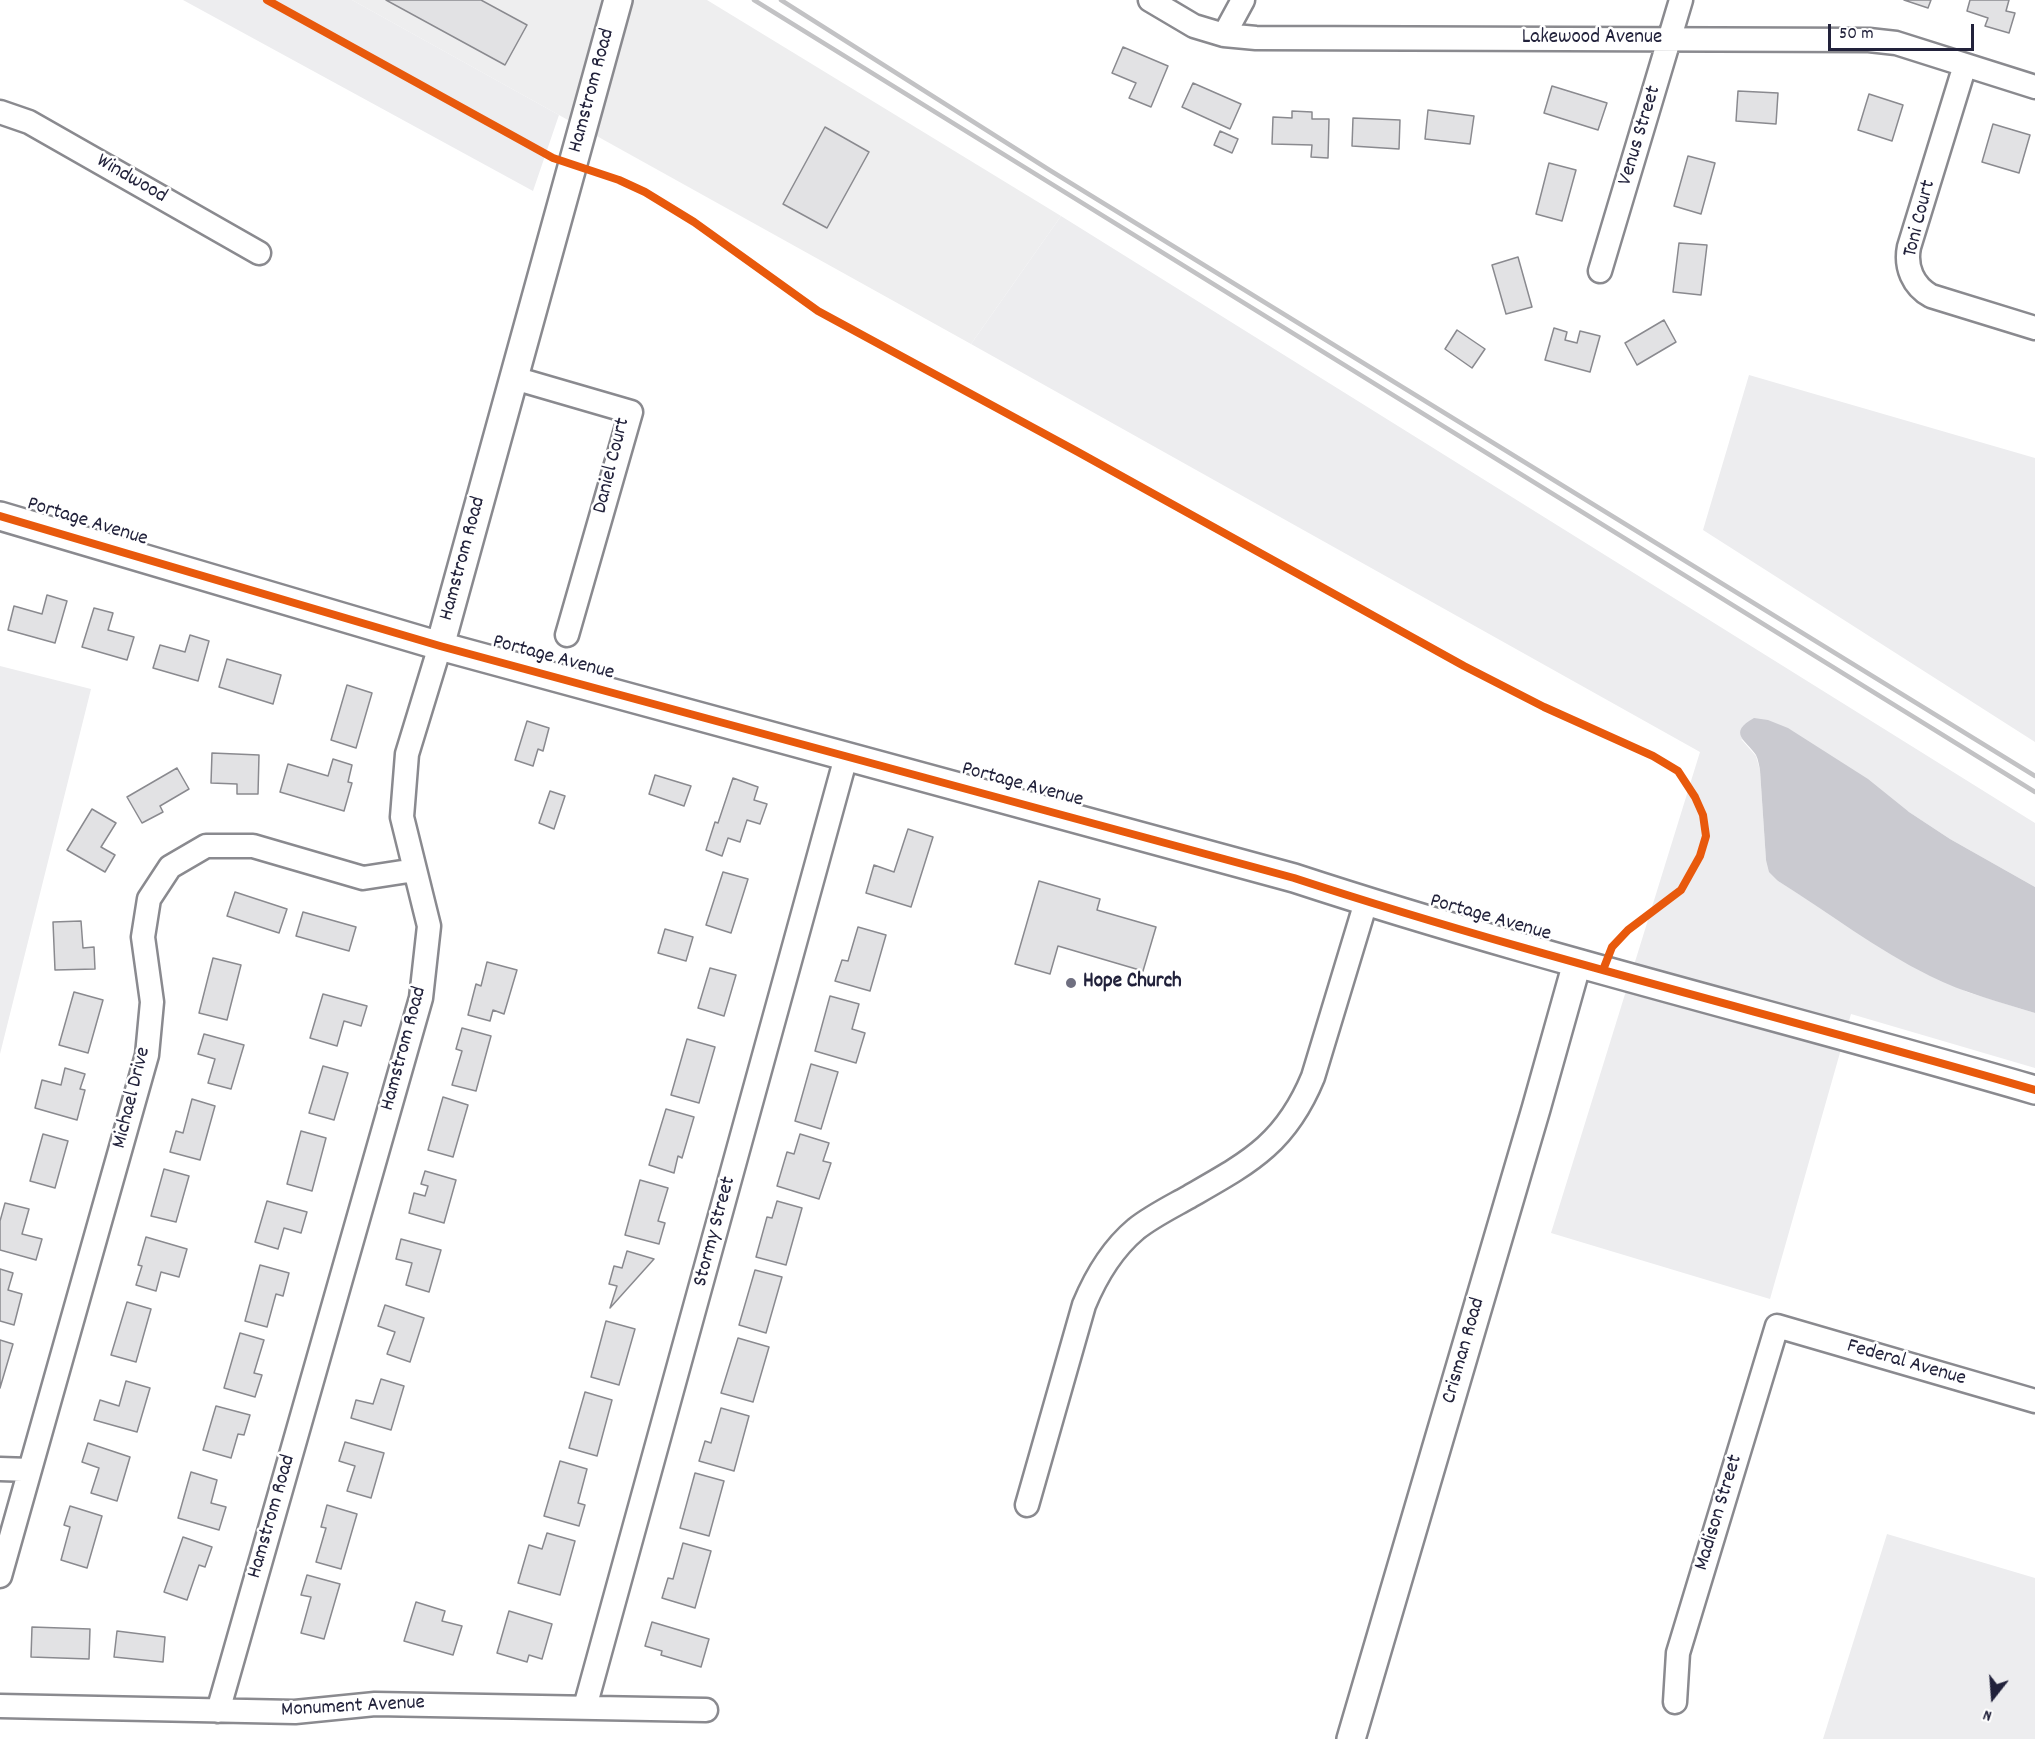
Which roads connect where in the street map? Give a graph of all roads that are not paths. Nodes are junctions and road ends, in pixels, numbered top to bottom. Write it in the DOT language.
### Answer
graph roads {
  1 [pos="618,0"];
  2 [pos="1150,0"];
  3 [pos="1243,0"];
  4 [pos="1681,0"];
  5 [pos="1224,35"];
  6 [pos="1670,39"];
  7 [pos="1965,65"];
  8 [pos="2035,87"];
  9 [pos="0,112"];
  10 [pos="259,253"];
  11 [pos="1600,271"];
  12 [pos="2035,328"];
  13 [pos="514,378"];
  14 [pos="0,516"];
  15 [pos="567,635"];
  16 [pos="440,646"];
  17 [pos="846,757"];
  18 [pos="416,870"];
  19 [pos="1366,902"];
  20 [pos="1577,963"];
  21 [pos="2035,1090"];
  22 [pos="1776,1326"];
  23 [pos="2035,1401"];
  24 [pos="0,1469"];
  25 [pos="30,1470"];
  26 [pos="1027,1505"];
  27 [pos="0,1576"];
  28 [pos="1675,1702"];
  29 [pos="0,1706"];
  30 [pos="585,1707"];
  31 [pos="706,1710"];
  32 [pos="218,1711"];
  33 [pos="1351,1739"];
  1 -- 13 [label="street, Hamstrom Road"];
  2 -- 5 [label="street, Lakewood Avenue"];
  3 -- 5 [label="street"];
  4 -- 6 [label="street, Venus Street"];
  5 -- 6 [label="street, Lakewood Avenue"];
  6 -- 7 [label="street, Lakewood Avenue"];
  6 -- 11 [label="street, Venus Street"];
  7 -- 8 [label="street, Lakewood Avenue"];
  7 -- 12 [label="street, Toni Court"];
  9 -- 10 [label="street, Windwood"];
  13 -- 15 [label="street, Daniel Court"];
  13 -- 16 [label="street, Hamstrom Road"];
  14 -- 16 [label="street, Portage Avenue"];
  16 -- 17 [label="street, Portage Avenue"];
  16 -- 18 [label="street, Hamstrom Road"];
  17 -- 19 [label="street, Portage Avenue"];
  17 -- 30 [label="street, Stormy Street"];
  18 -- 25 [label="street, Michael Drive"];
  18 -- 32 [label="street, Hamstrom Road"];
  19 -- 20 [label="street, Portage Avenue"];
  19 -- 26 [label="street"];
  20 -- 21 [label="street, Portage Avenue"];
  20 -- 33 [label="street, Crisman Road"];
  22 -- 23 [label="street, Federal Avenue"];
  22 -- 28 [label="street, Madison Street"];
  24 -- 25 [label="street"];
  25 -- 27 [label="street, Michael Drive"];
  29 -- 32 [label="street, Monument Avenue"];
  30 -- 31 [label="street, Monument Avenue"];
  30 -- 32 [label="street, Monument Avenue"];
}
